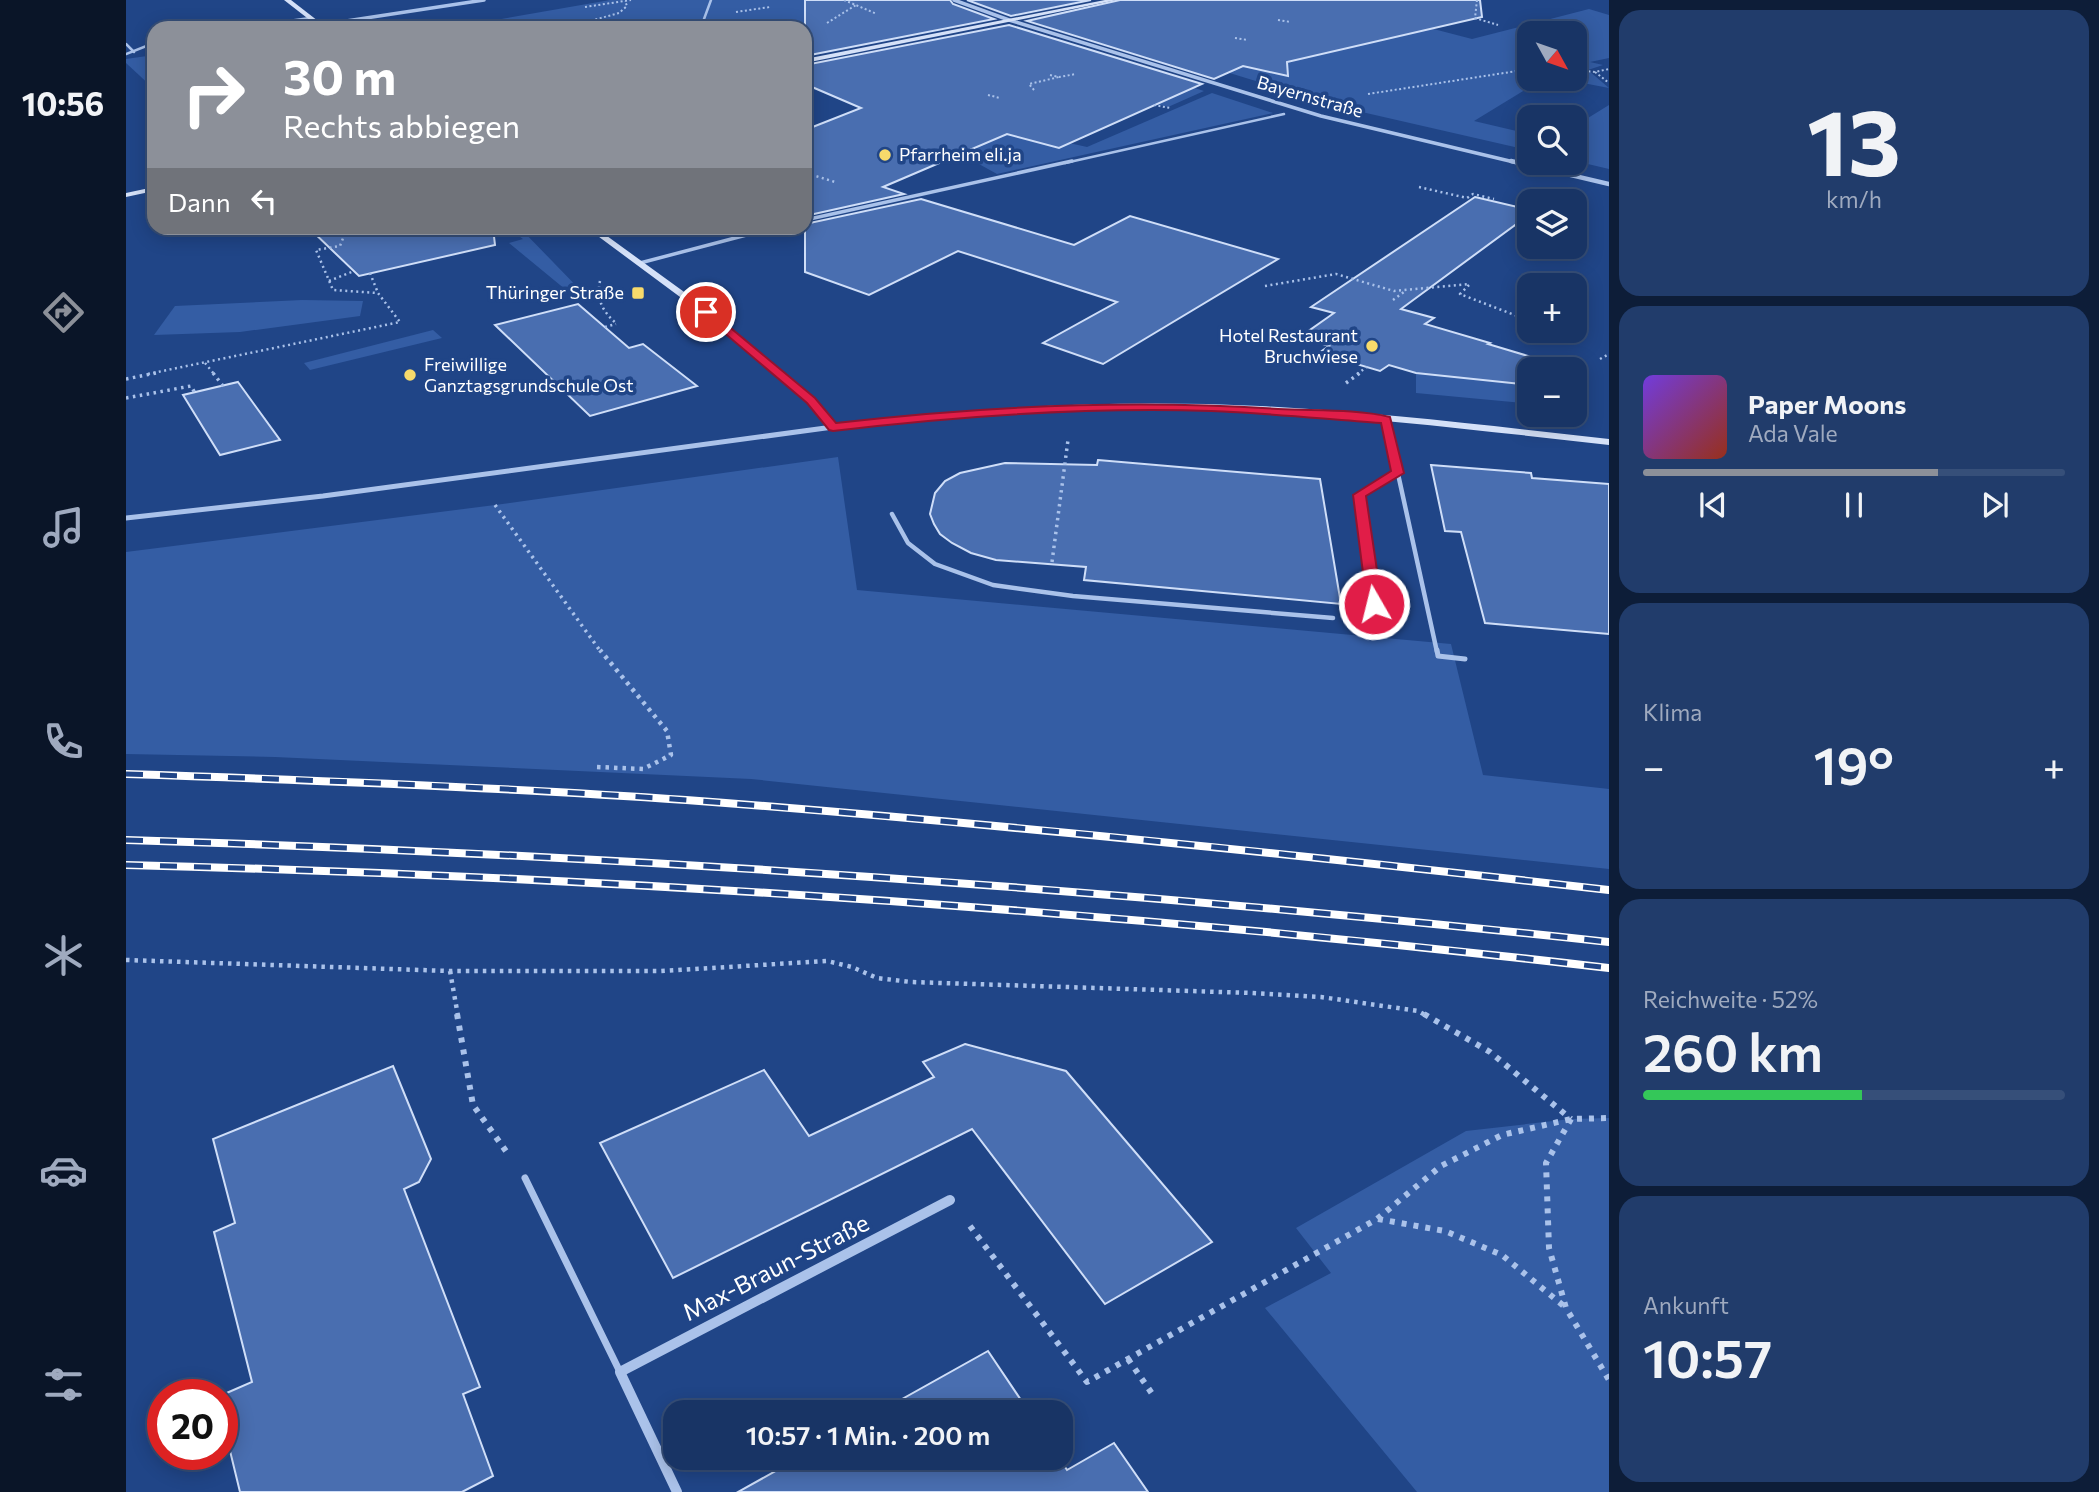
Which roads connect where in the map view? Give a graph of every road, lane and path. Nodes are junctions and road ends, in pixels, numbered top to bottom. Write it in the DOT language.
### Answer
graph roads {
  1 [pos="287,0"];
  2 [pos="484,0"];
  3 [pos="631,0"];
  4 [pos="711,0"];
  5 [pos="844,0"];
  6 [pos="954,0"];
  7 [pos="1114,0"];
  8 [pos="1477,0"];
  9 [pos="625,1"];
  10 [pos="856,5"];
  11 [pos="585,8"];
  12 [pos="866,16"];
  13 [pos="310,18"];
  14 [pos="1009,20"];
  15 [pos="1278,20"];
  16 [pos="289,21"];
  17 [pos="314,21"];
  18 [pos="358,21"];
  19 [pos="590,21"];
  20 [pos="705,21"];
  21 [pos="840,21"];
  22 [pos="1291,22"];
  23 [pos="1498,25"];
  24 [pos="1235,38"];
  25 [pos="1248,40"];
  26 [pos="126,44"];
  27 [pos="147,46"];
  28 [pos="134,52"];
  29 [pos="126,54"];
  30 [pos="812,60"];
  31 [pos="1609,69"];
  32 [pos="1517,71"];
  33 [pos="1587,71"];
  34 [pos="1595,72"];
  35 [pos="1049,75"];
  36 [pos="1071,75"];
  37 [pos="1059,77"];
  38 [pos="1609,83"];
  39 [pos="1034,90"];
  40 [pos="1366,94"];
  41 [pos="988,95"];
  42 [pos="1000,98"];
  43 [pos="1154,105"];
  44 [pos="1171,108"];
  45 [pos="1284,114"];
  46 [pos="1609,184"];
  47 [pos="1419,187"];
  48 [pos="147,190"];
  49 [pos="126,195"];
  50 [pos="1494,199"];
  51 [pos="812,218"];
  52 [pos="345,235"];
  53 [pos="602,235"];
  54 [pos="741,235"];
  55 [pos="640,263"];
  56 [pos="354,271"];
  57 [pos="370,273"];
  58 [pos="329,281"];
  59 [pos="600,281"];
  60 [pos="1265,286"];
  61 [pos="1404,292"];
  62 [pos="378,293"];
  63 [pos="1393,300"];
  64 [pos="1517,316"];
  65 [pos="605,327"];
  66 [pos="1609,354"];
  67 [pos="1600,359"];
  68 [pos="205,363"];
  69 [pos="1367,368"];
  70 [pos="126,379"];
  71 [pos="1345,384"];
  72 [pos="223,386"];
  73 [pos="195,393"];
  74 [pos="126,398"];
  75 [pos="1386,419"];
  76 [pos="833,427"];
  77 [pos="1068,439"];
  78 [pos="1609,442"];
  79 [pos="1397,473"];
  80 [pos="495,505"];
  81 [pos="892,513"];
  82 [pos="126,518"];
  83 [pos="1052,562"];
  84 [pos="1374,604"];
  85 [pos="1333,618"];
  86 [pos="1465,659"];
  87 [pos="597,767"];
  88 [pos="126,960"];
  89 [pos="450,971"];
  90 [pos="1609,1118"];
  91 [pos="1571,1119"];
  92 [pos="525,1178"];
  93 [pos="950,1200"];
  94 [pos="1377,1219"];
  95 [pos="1566,1307"];
  96 [pos="1128,1359"];
  97 [pos="620,1372"];
  98 [pos="1609,1380"];
  99 [pos="1153,1395"];
  100 [pos="677,1492"];
  1 -- 13 [label="street"];
  2 -- 18 [label="street"];
  3 -- 9 [label="path"];
  4 -- 20 [label="lane"];
  5 -- 10 [label="path"];
  6 -- 14 [label="street, Bayernstraße"];
  7 -- 14 [label="street"];
  8 -- 23 [label="path"];
  9 -- 11 [label="path"];
  9 -- 19 [label="path"];
  10 -- 12 [label="path"];
  10 -- 21 [label="path"];
  13 -- 16 [label="lane"];
  13 -- 17 [label="street"];
  14 -- 30 [label="street"];
  14 -- 46 [label="street, Bayernstraße"];
  15 -- 22 [label="path"];
  24 -- 25 [label="path"];
  26 -- 28 [label="lane"];
  27 -- 28 [label="lane"];
  28 -- 29 [label="lane"];
  31 -- 34 [label="path"];
  32 -- 40 [label="path"];
  33 -- 34 [label="path"];
  34 -- 38 [label="path"];
  35 -- 37 [label="path"];
  36 -- 37 [label="path"];
  37 -- 39 [label="path"];
  41 -- 42 [label="path"];
  43 -- 44 [label="path"];
  45 -- 51 [label="lane"];
  47 -- 50 [label="path"];
  48 -- 49 [label="street"];
  52 -- 58 [label="path"];
  53 -- 55 [label="street"];
  54 -- 55 [label="lane"];
  55 -- 76 [label="street"];
  56 -- 58 [label="path"];
  57 -- 62 [label="path"];
  58 -- 62 [label="path"];
  59 -- 65 [label="path"];
  60 -- 64 [label="path"];
  61 -- 63 [label="path"];
  62 -- 68 [label="path"];
  66 -- 67 [label="path"];
  68 -- 70 [label="path"];
  68 -- 72 [label="path"];
  69 -- 71 [label="path"];
  73 -- 74 [label="path"];
  75 -- 76 [label="street"];
  75 -- 78 [label="street"];
  75 -- 79 [label="lane"];
  76 -- 82 [label="street"];
  77 -- 83 [label="path"];
  79 -- 84 [label="lane"];
  79 -- 86 [label="lane"];
  80 -- 87 [label="path"];
  81 -- 85 [label="lane"];
  88 -- 89 [label="path"];
  89 -- 91 [label="path"];
  89 -- 92 [label="path"];
  90 -- 91 [label="path"];
  91 -- 94 [label="path"];
  91 -- 95 [label="path"];
  92 -- 97 [label="lane"];
  93 -- 96 [label="path"];
  93 -- 97 [label="street, Max-Braun-Straße"];
  94 -- 95 [label="path"];
  94 -- 96 [label="path"];
  95 -- 98 [label="path"];
  96 -- 99 [label="path"];
  97 -- 100 [label="street"];
}
